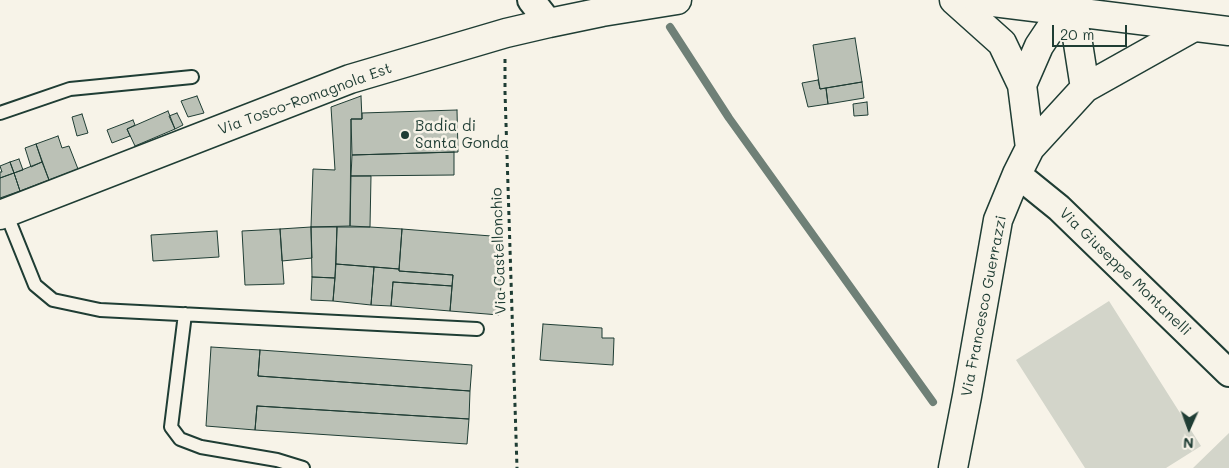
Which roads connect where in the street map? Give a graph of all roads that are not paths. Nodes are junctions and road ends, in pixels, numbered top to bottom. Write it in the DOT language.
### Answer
graph roads {
  1 [pos="531,0"];
  2 [pos="676,0"];
  3 [pos="954,0"];
  4 [pos="977,0"];
  5 [pos="602,6"];
  6 [pos="1065,11"];
  7 [pos="549,23"];
  8 [pos="1192,28"];
  9 [pos="1229,31"];
  10 [pos="192,77"];
  11 [pos="1022,85"];
  12 [pos="1086,88"];
  13 [pos="0,114"];
  14 [pos="1030,148"];
  15 [pos="1017,174"];
  16 [pos="3,214"];
  17 [pos="185,314"];
  18 [pos="477,329"];
  19 [pos="1229,373"];
  20 [pos="303,468"];
  21 [pos="953,468"];
  1 -- 7 [label="street"];
  2 -- 5 [label="main road, Via Tosco-Romagnola Est"];
  3 -- 11 [label="main road"];
  4 -- 6 [label="main road"];
  5 -- 7 [label="main road, Via Tosco-Romagnola Est"];
  6 -- 8 [label="main road"];
  6 -- 11 [label="main road"];
  6 -- 12 [label="main road"];
  7 -- 16 [label="main road, Via Tosco-Romagnola Est"];
  8 -- 9 [label="main road"];
  8 -- 12 [label="main road, Via Francesco Guerrazzi"];
  10 -- 13 [label="lane"];
  11 -- 14 [label="main road"];
  12 -- 14 [label="main road, Via Francesco Guerrazzi"];
  14 -- 15 [label="main road, Via Francesco Guerrazzi"];
  15 -- 19 [label="street, Via Giuseppe Montanelli"];
  15 -- 21 [label="main road, Via Francesco Guerrazzi"];
  16 -- 17 [label="lane"];
  17 -- 18 [label="lane"];
  17 -- 20 [label="lane"];
}
